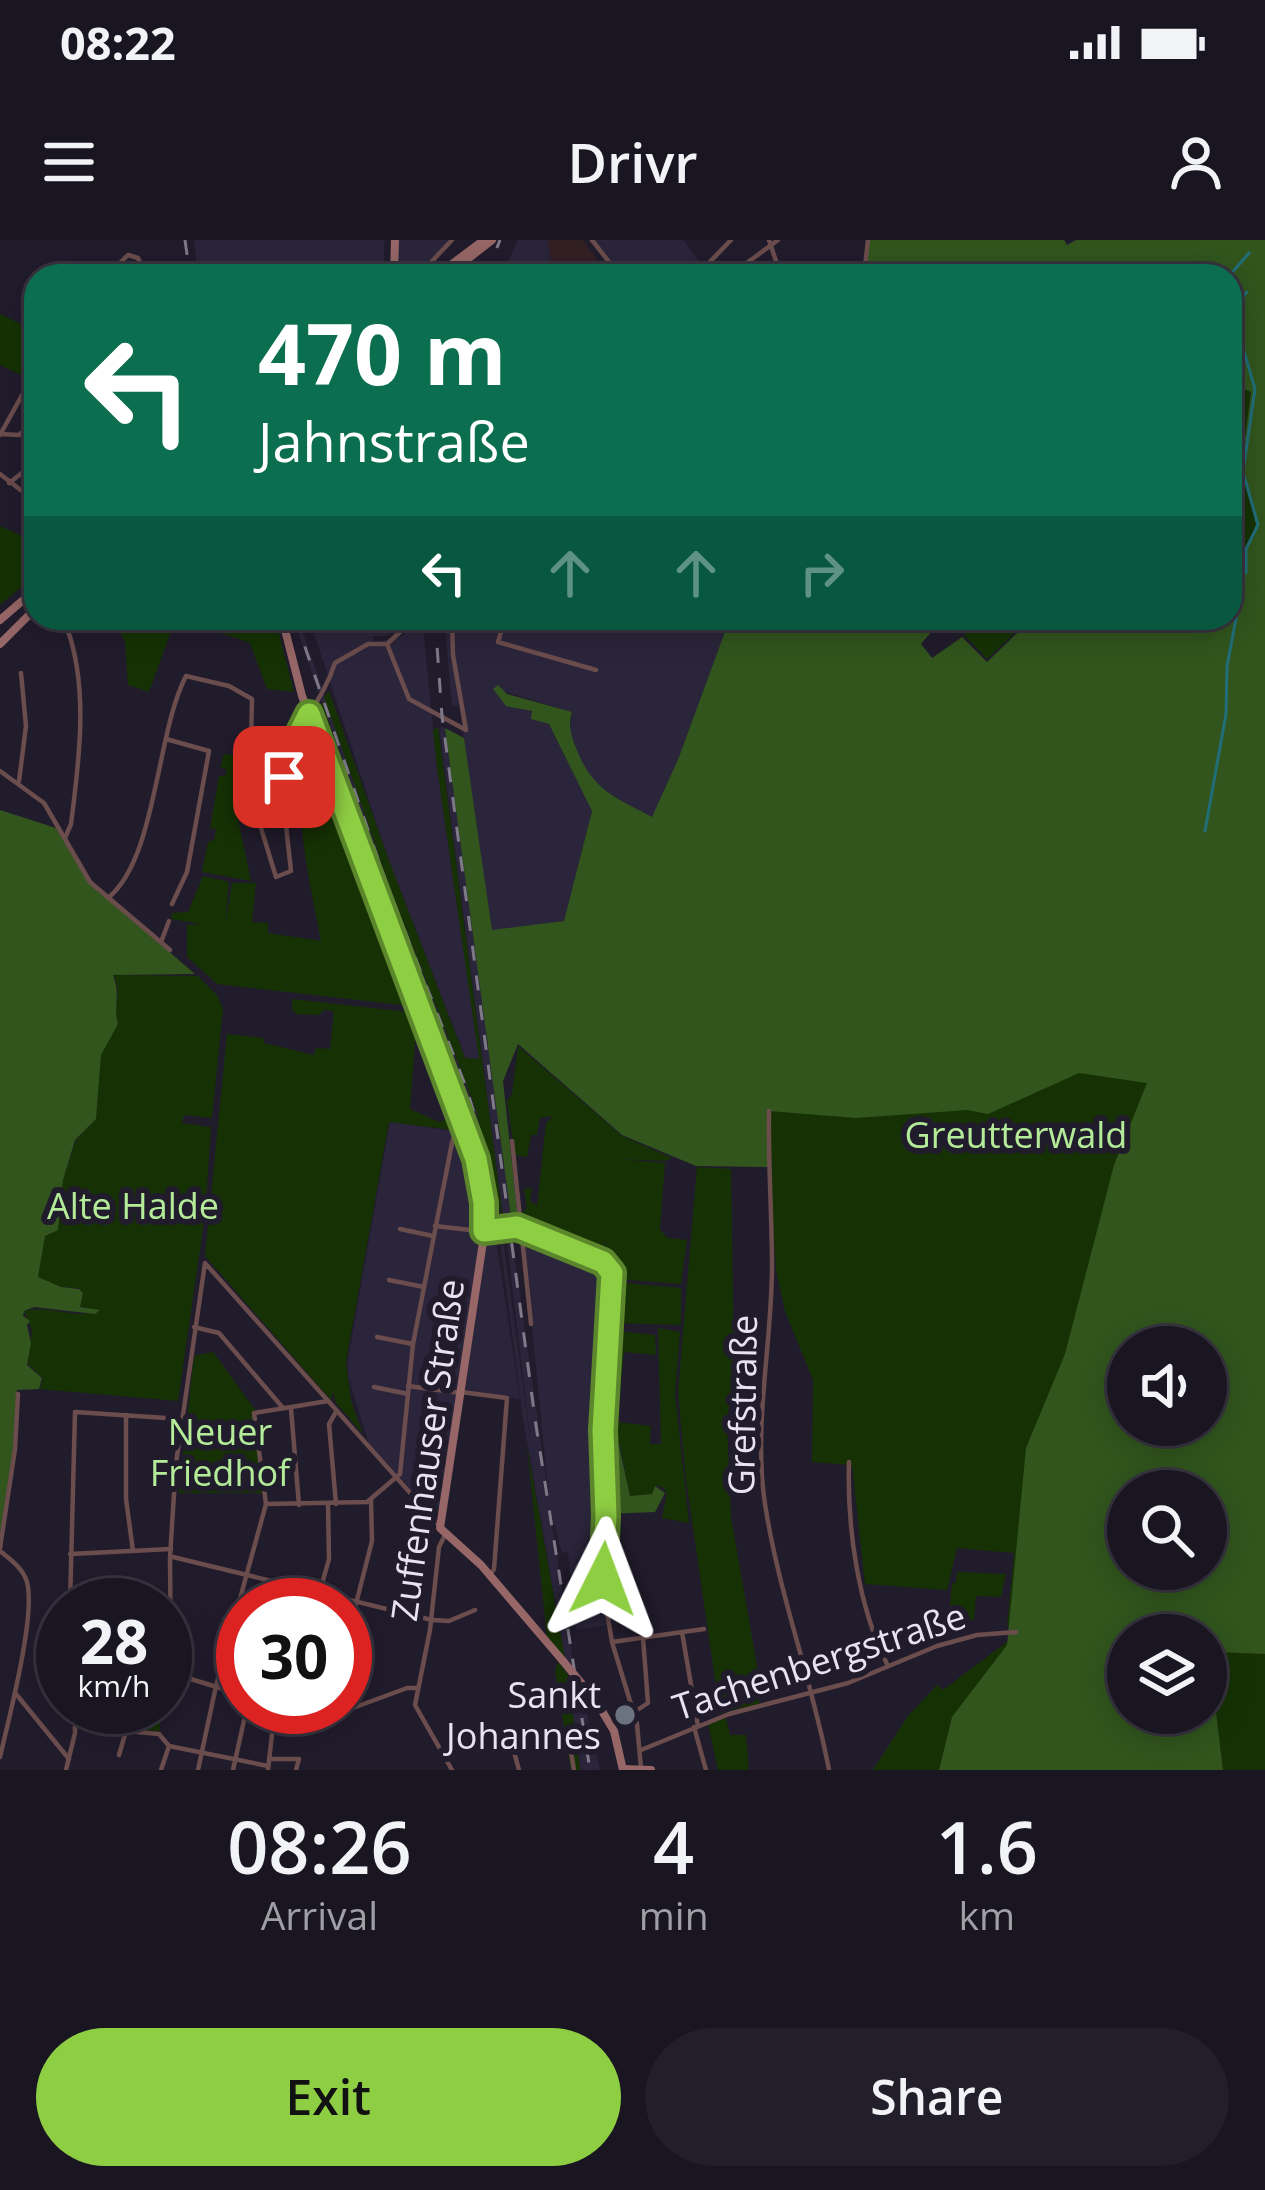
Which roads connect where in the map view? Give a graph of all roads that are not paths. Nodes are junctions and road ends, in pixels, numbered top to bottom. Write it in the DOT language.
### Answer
graph roads {
  1 [pos="452,240"];
  2 [pos="488,240"];
  3 [pos="592,240"];
  4 [pos="731,240"];
  5 [pos="778,240"];
  6 [pos="770,243"];
  7 [pos="432,264"];
  8 [pos="457,264"];
  9 [pos="611,264"];
  10 [pos="712,264"];
  11 [pos="744,264"];
  12 [pos="24,392"];
  13 [pos="0,435"];
  14 [pos="24,471"];
  15 [pos="0,474"];
  16 [pos="9,483"];
  17 [pos="24,494"];
  18 [pos="24,599"];
  19 [pos="0,620"];
  20 [pos="24,620"];
  21 [pos="68,630"];
  22 [pos="285,630"];
  23 [pos="402,630"];
  24 [pos="452,630"];
  25 [pos="502,630"];
  26 [pos="0,644"];
  27 [pos="387,644"];
  28 [pos="596,670"];
  29 [pos="21,674"];
  30 [pos="309,714"];
  31 [pos="166,740"];
  32 [pos="0,771"];
  33 [pos="19,782"];
  34 [pos="65,838"];
  35 [pos="108,898"];
  36 [pos="172,904"];
  37 [pos="169,921"];
  38 [pos="160,942"];
  39 [pos="170,950"];
  40 [pos="769,1111"];
  41 [pos="465,1130"];
  42 [pos="512,1141"];
  43 [pos="435,1226"];
  44 [pos="400,1229"];
  45 [pos="521,1230"];
  46 [pos="484,1231"];
  47 [pos="433,1236"];
  48 [pos="389,1280"];
  49 [pos="424,1287"];
  50 [pos="531,1324"];
  51 [pos="194,1327"];
  52 [pos="377,1337"];
  53 [pos="413,1344"];
  54 [pos="374,1387"];
  55 [pos="408,1390"];
  56 [pos="460,1392"];
  57 [pos="18,1394"];
  58 [pos="328,1401"];
  59 [pos="287,1407"];
  60 [pos="336,1412"];
  61 [pos="126,1415"];
  62 [pos="181,1418"];
  63 [pos="849,1462"];
  64 [pos="397,1477"];
  65 [pos="371,1501"];
  66 [pos="266,1504"];
  67 [pos="299,1504"];
  68 [pos="332,1504"];
  69 [pos="443,1531"];
  70 [pos="0,1548"];
  71 [pos="133,1551"];
  72 [pos="171,1553"];
  73 [pos="70,1554"];
  74 [pos="248,1575"];
  75 [pos="490,1575"];
  76 [pos="70,1578"];
  77 [pos="170,1578"];
  78 [pos="247,1578"];
  79 [pos="260,1578"];
  80 [pos="324,1578"];
  81 [pos="363,1578"];
  82 [pos="372,1606"];
  83 [pos="475,1610"];
  84 [pos="431,1620"];
  85 [pos="704,1629"];
  86 [pos="1016,1632"];
  87 [pos="682,1633"];
  88 [pos="643,1638"];
  89 [pos="612,1642"];
  90 [pos="888,1666"];
  91 [pos="192,1679"];
  92 [pos="216,1686"];
  93 [pos="418,1688"];
  94 [pos="15,1693"];
  95 [pos="396,1694"];
  96 [pos="815,1694"];
  97 [pos="416,1696"];
  98 [pos="372,1702"];
  99 [pos="634,1713"];
  100 [pos="696,1727"];
  101 [pos="72,1734"];
  102 [pos="241,1734"];
  103 [pos="271,1734"];
  104 [pos="568,1740"];
  105 [pos="511,1741"];
  106 [pos="167,1743"];
  107 [pos="641,1750"];
  108 [pos="202,1752"];
  109 [pos="119,1756"];
  110 [pos="0,1757"];
  111 [pos="69,1759"];
  112 [pos="235,1760"];
  113 [pos="268,1765"];
  114 [pos="623,1769"];
  115 [pos="646,1769"];
  116 [pos="66,1770"];
  117 [pos="161,1770"];
  118 [pos="198,1770"];
  119 [pos="233,1770"];
  120 [pos="296,1770"];
  121 [pos="452,1770"];
  122 [pos="519,1770"];
  123 [pos="574,1770"];
  124 [pos="706,1770"];
  125 [pos="829,1770"];
  1 -- 7 [label="street"];
  2 -- 8 [label="main road"];
  3 -- 9 [label="street"];
  4 -- 10 [label="street"];
  5 -- 6 [label="street"];
  6 -- 11 [label="street"];
  12 -- 13 [label="street"];
  14 -- 16 [label="street"];
  15 -- 16 [label="street"];
  16 -- 17 [label="street"];
  18 -- 19 [label="main road"];
  20 -- 26 [label="main road"];
  21 -- 34 [label="street"];
  22 -- 30 [label="main road, Zuffenhauser Straße"];
  23 -- 27 [label="street"];
  24 -- 27 [label="street"];
  25 -- 28 [label="street"];
  27 -- 30 [label="street"];
  29 -- 33 [label="street"];
  30 -- 31 [label="street"];
  30 -- 41 [label="main road, Zuffenhauser Straße"];
  31 -- 35 [label="street"];
  31 -- 36 [label="street"];
  32 -- 33 [label="street"];
  33 -- 34 [label="street"];
  34 -- 35 [label="street"];
  35 -- 38 [label="street"];
  37 -- 38 [label="street"];
  38 -- 39 [label="street"];
  40 -- 96 [label="street, Grefstraße"];
  41 -- 43 [label="street"];
  41 -- 46 [label="main road, Zuffenhauser Straße"];
  42 -- 45 [label="street"];
  43 -- 46 [label="street"];
  43 -- 47 [label="street"];
  44 -- 47 [label="street"];
  45 -- 46 [label="street"];
  45 -- 50 [label="street"];
  45 -- 89 [label="street"];
  46 -- 56 [label="main road, Zuffenhauser Straße"];
  47 -- 49 [label="street"];
  48 -- 49 [label="street"];
  49 -- 53 [label="street"];
  51 -- 58 [label="street"];
  51 -- 59 [label="street"];
  51 -- 62 [label="street"];
  52 -- 53 [label="street"];
  53 -- 55 [label="street"];
  54 -- 55 [label="street"];
  55 -- 56 [label="street"];
  55 -- 64 [label="street"];
  56 -- 69 [label="main road, Zuffenhauser Straße"];
  56 -- 75 [label="street"];
  57 -- 70 [label="street"];
  58 -- 59 [label="street"];
  58 -- 60 [label="street"];
  59 -- 66 [label="street"];
  59 -- 67 [label="street"];
  60 -- 64 [label="street"];
  60 -- 68 [label="street"];
  61 -- 62 [label="street"];
  61 -- 71 [label="street"];
  61 -- 73 [label="street"];
  62 -- 72 [label="street"];
  63 -- 90 [label="street"];
  64 -- 65 [label="street"];
  64 -- 69 [label="street"];
  65 -- 68 [label="street"];
  65 -- 81 [label="street"];
  66 -- 67 [label="street"];
  66 -- 74 [label="street"];
  67 -- 68 [label="street"];
  68 -- 80 [label="street"];
  69 -- 75 [label="main road"];
  69 -- 84 [label="street, Zuffenhauser Straße"];
  70 -- 94 [label="street"];
  71 -- 72 [label="street"];
  71 -- 73 [label="street"];
  72 -- 74 [label="street"];
  72 -- 77 [label="street"];
  73 -- 76 [label="street"];
  74 -- 78 [label="street"];
  74 -- 79 [label="street"];
  75 -- 114 [label="main road, bridge"];
  82 -- 84 [label="street"];
  83 -- 84 [label="street"];
  84 -- 93 [label="street, Zuffenhauser Straße"];
  85 -- 87 [label="street"];
  86 -- 90 [label="street, Tachenbergstraße"];
  87 -- 88 [label="street"];
  87 -- 100 [label="street"];
  88 -- 89 [label="street"];
  88 -- 99 [label="street"];
  89 -- 99 [label="street"];
  90 -- 96 [label="street, Tachenbergstraße"];
  91 -- 92 [label="street"];
  92 -- 108 [label="street"];
  93 -- 95 [label="street"];
  93 -- 97 [label="street, Zuffenhauser Straße"];
  94 -- 110 [label="street"];
  94 -- 111 [label="street"];
  95 -- 97 [label="street"];
  95 -- 98 [label="street"];
  96 -- 100 [label="street, Tachenbergstraße"];
  96 -- 125 [label="street, Grefstraße"];
  97 -- 121 [label="street"];
  99 -- 107 [label="street"];
  100 -- 107 [label="street, Tachenbergstraße"];
  100 -- 124 [label="street"];
  101 -- 111 [label="street"];
  102 -- 112 [label="street"];
  103 -- 113 [label="street"];
  104 -- 123 [label="street"];
  105 -- 122 [label="street"];
  106 -- 108 [label="street"];
  106 -- 109 [label="street"];
  106 -- 117 [label="street"];
  107 -- 115 [label="street"];
  108 -- 112 [label="street"];
  108 -- 118 [label="street"];
  111 -- 116 [label="street"];
  112 -- 113 [label="street"];
  112 -- 119 [label="street"];
  113 -- 120 [label="street"];
  114 -- 115 [label="main road"];
}
